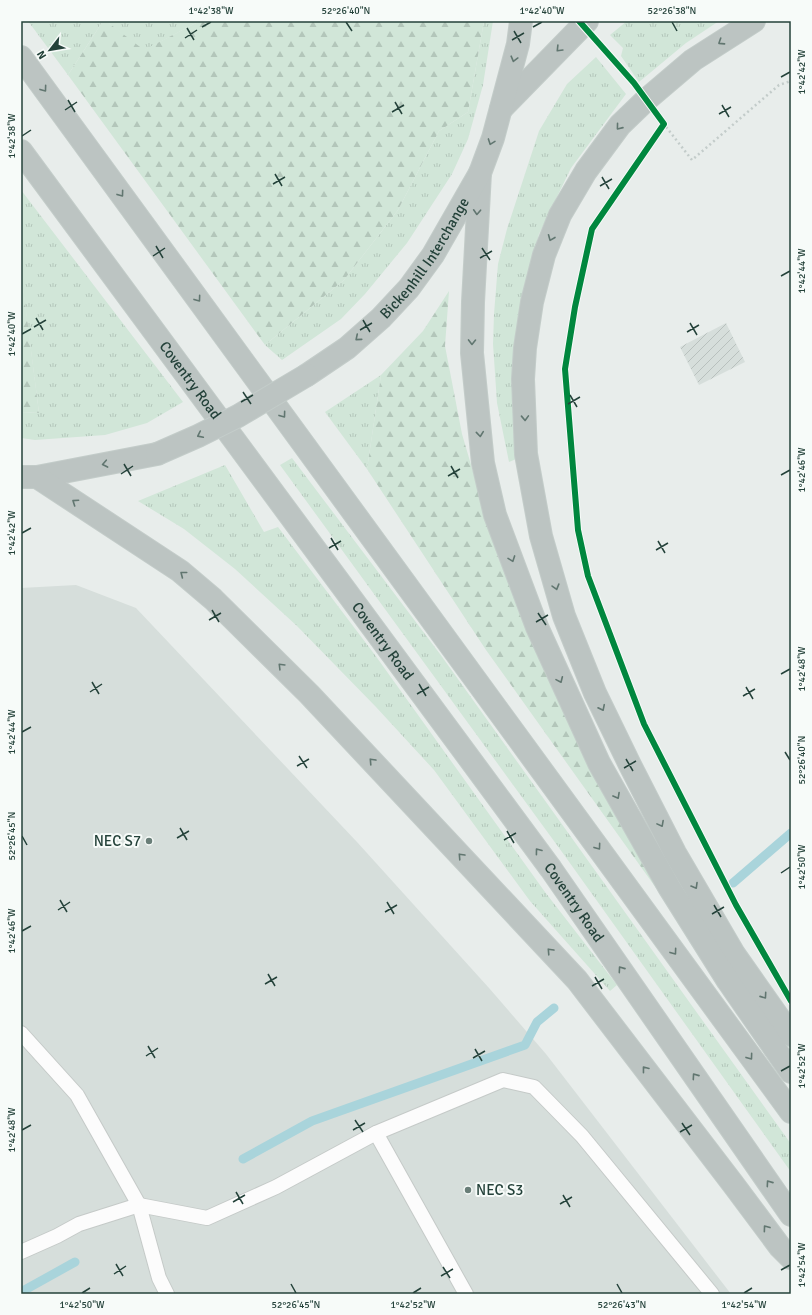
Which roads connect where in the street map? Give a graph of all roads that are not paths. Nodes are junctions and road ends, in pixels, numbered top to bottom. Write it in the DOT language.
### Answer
graph roads {
  1 [pos="521,21"];
  2 [pos="754,21"];
  3 [pos="585,22"];
  4 [pos="21,57"];
  5 [pos="500,110"];
  6 [pos="21,151"];
  7 [pos="480,173"];
  8 [pos="29,477"];
  9 [pos="21,1034"];
  10 [pos="791,1035"];
  11 [pos="791,1072"];
  12 [pos="791,1112"];
  13 [pos="376,1134"];
  14 [pos="139,1205"];
  15 [pos="791,1215"];
  16 [pos="21,1252"];
  17 [pos="791,1258"];
  18 [pos="167,1294"];
  19 [pos="466,1294"];
  20 [pos="712,1294"];
  1 -- 5 [label="highway, Bickenhill Interchange, one-way"];
  2 -- 10 [label="highway, one-way"];
  3 -- 5 [label="highway, one-way"];
  4 -- 12 [label="highway, one-way"];
  5 -- 7 [label="highway, Bickenhill Interchange, one-way"];
  15 -- 6 [label="highway, Coventry Road, one-way"];
  7 -- 8 [label="highway, Bickenhill Interchange, one-way, bridge"];
  7 -- 11 [label="highway, one-way"];
  17 -- 8 [label="highway, one-way"];
  9 -- 14 [label="lane"];
  13 -- 14 [label="lane"];
  13 -- 19 [label="lane"];
  13 -- 20 [label="lane"];
  14 -- 16 [label="lane"];
  14 -- 18 [label="lane"];
}
